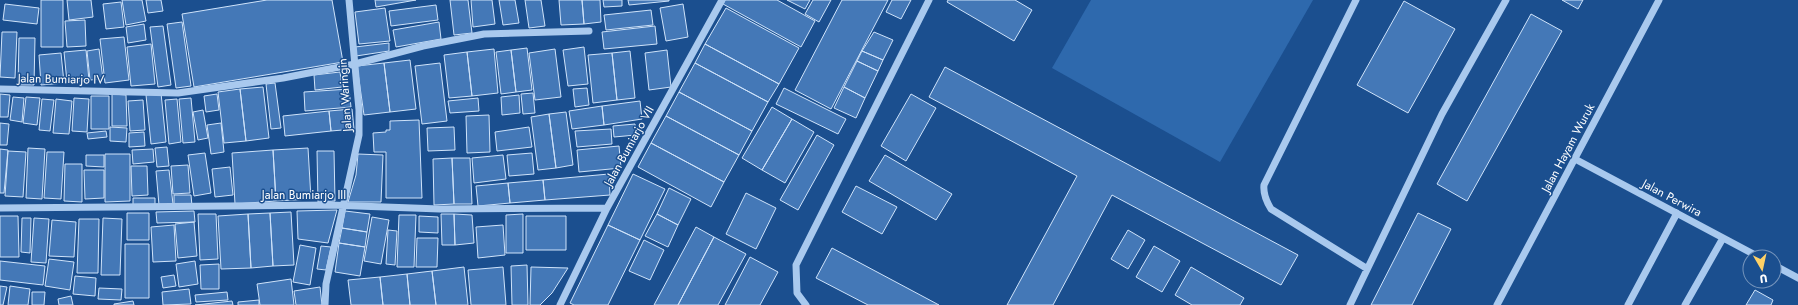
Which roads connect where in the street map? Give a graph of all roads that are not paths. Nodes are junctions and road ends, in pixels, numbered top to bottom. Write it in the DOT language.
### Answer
graph roads {
  1 [pos="349,0"];
  2 [pos="722,0"];
  3 [pos="928,0"];
  4 [pos="1356,0"];
  5 [pos="1506,0"];
  6 [pos="1659,0"];
  7 [pos="589,31"];
  8 [pos="355,64"];
  9 [pos="0,89"];
  10 [pos="1575,159"];
  11 [pos="343,207"];
  12 [pos="0,208"];
  13 [pos="607,208"];
  14 [pos="1677,213"];
  15 [pos="1723,238"];
  16 [pos="1744,249"];
  17 [pos="1366,268"];
  18 [pos="1782,269"];
  19 [pos="1798,278"];
  20 [pos="325,305"];
  21 [pos="560,305"];
  22 [pos="806,305"];
  23 [pos="1350,305"];
  24 [pos="1497,305"];
  25 [pos="1628,305"];
  26 [pos="1685,305"];
  1 -- 8 [label="street, Jalan Waringin"];
  2 -- 13 [label="street, Jalan Bumiarjo VII"];
  3 -- 22 [label="street"];
  4 -- 17 [label="street"];
  5 -- 17 [label="street"];
  6 -- 10 [label="street, Jalan Hayam Wuruk"];
  7 -- 8 [label="street, Jalan Bumiarjo IV"];
  8 -- 9 [label="street, Jalan Bumiarjo IV"];
  8 -- 11 [label="street, Jalan Waringin"];
  10 -- 14 [label="street, Jalan Perwira"];
  10 -- 24 [label="street, Jalan Hayam Wuruk"];
  11 -- 12 [label="street, Jalan Bumiarjo III"];
  11 -- 13 [label="street, Jalan Bumiarjo III"];
  11 -- 20 [label="street, Jalan Waringin"];
  13 -- 21 [label="street, Jalan Bumiarjo VII"];
  14 -- 15 [label="street, Jalan Perwira"];
  14 -- 25 [label="street"];
  15 -- 16 [label="street, Jalan Perwira"];
  15 -- 26 [label="street"];
  17 -- 23 [label="street"];
  18 -- 19 [label="street"];
}
